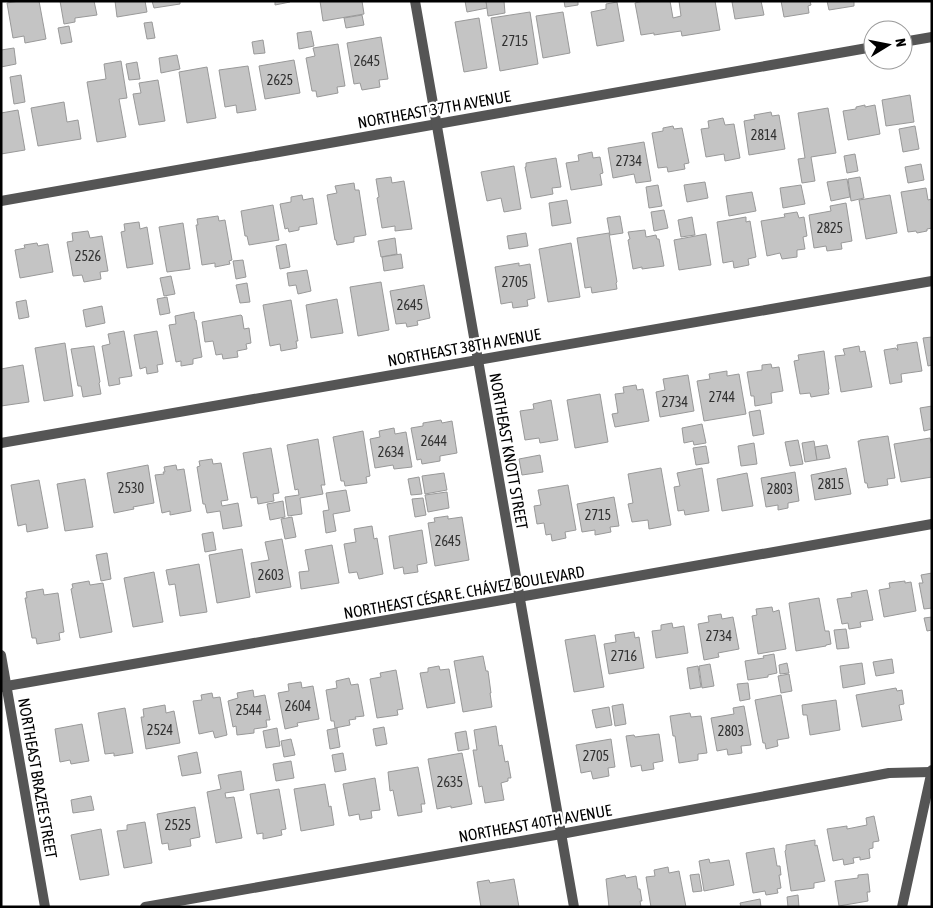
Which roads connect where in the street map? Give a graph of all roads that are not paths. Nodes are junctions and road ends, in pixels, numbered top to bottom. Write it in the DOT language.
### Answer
graph roads {
  1 [pos="415,1"];
  2 [pos="932,37"];
  3 [pos="913,40"];
  4 [pos="863,49"];
  5 [pos="436,124"];
  6 [pos="1,202"];
  7 [pos="932,281"];
  8 [pos="477,360"];
  9 [pos="1,444"];
  10 [pos="932,524"];
  11 [pos="519,597"];
  12 [pos="1,655"];
  13 [pos="4,687"];
  14 [pos="932,771"];
  15 [pos="561,834"];
  16 [pos="45,907"];
  17 [pos="145,907"];
  18 [pos="574,907"];
  19 [pos="902,907"];
  1 -- 5 [label="street, NORTHEAST KNOTT STREET"];
  2 -- 3 [label="street"];
  4 -- 5 [label="street, NORTHEAST 37TH AVENUE"];
  5 -- 6 [label="street, NORTHEAST 37TH AVENUE"];
  5 -- 8 [label="street, NORTHEAST KNOTT STREET"];
  7 -- 8 [label="street, NORTHEAST 38TH AVENUE"];
  8 -- 9 [label="street, NORTHEAST 38TH AVENUE"];
  8 -- 11 [label="street, NORTHEAST KNOTT STREET"];
  10 -- 11 [label="street, NORTHEAST CÉSAR E. CHÁVEZ BOULEVARD"];
  11 -- 13 [label="street, NORTHEAST CÉSAR E. CHÁVEZ BOULEVARD"];
  11 -- 15 [label="street, NORTHEAST KNOTT STREET"];
  12 -- 13 [label="street, NORTHEAST BRAZEE STREET"];
  13 -- 16 [label="street, NORTHEAST BRAZEE STREET"];
  14 -- 15 [label="street, NORTHEAST 40TH AVENUE"];
  14 -- 19 [label="street"];
  15 -- 17 [label="street, NORTHEAST 40TH AVENUE"];
  15 -- 18 [label="street, NORTHEAST KNOTT STREET"];
}
